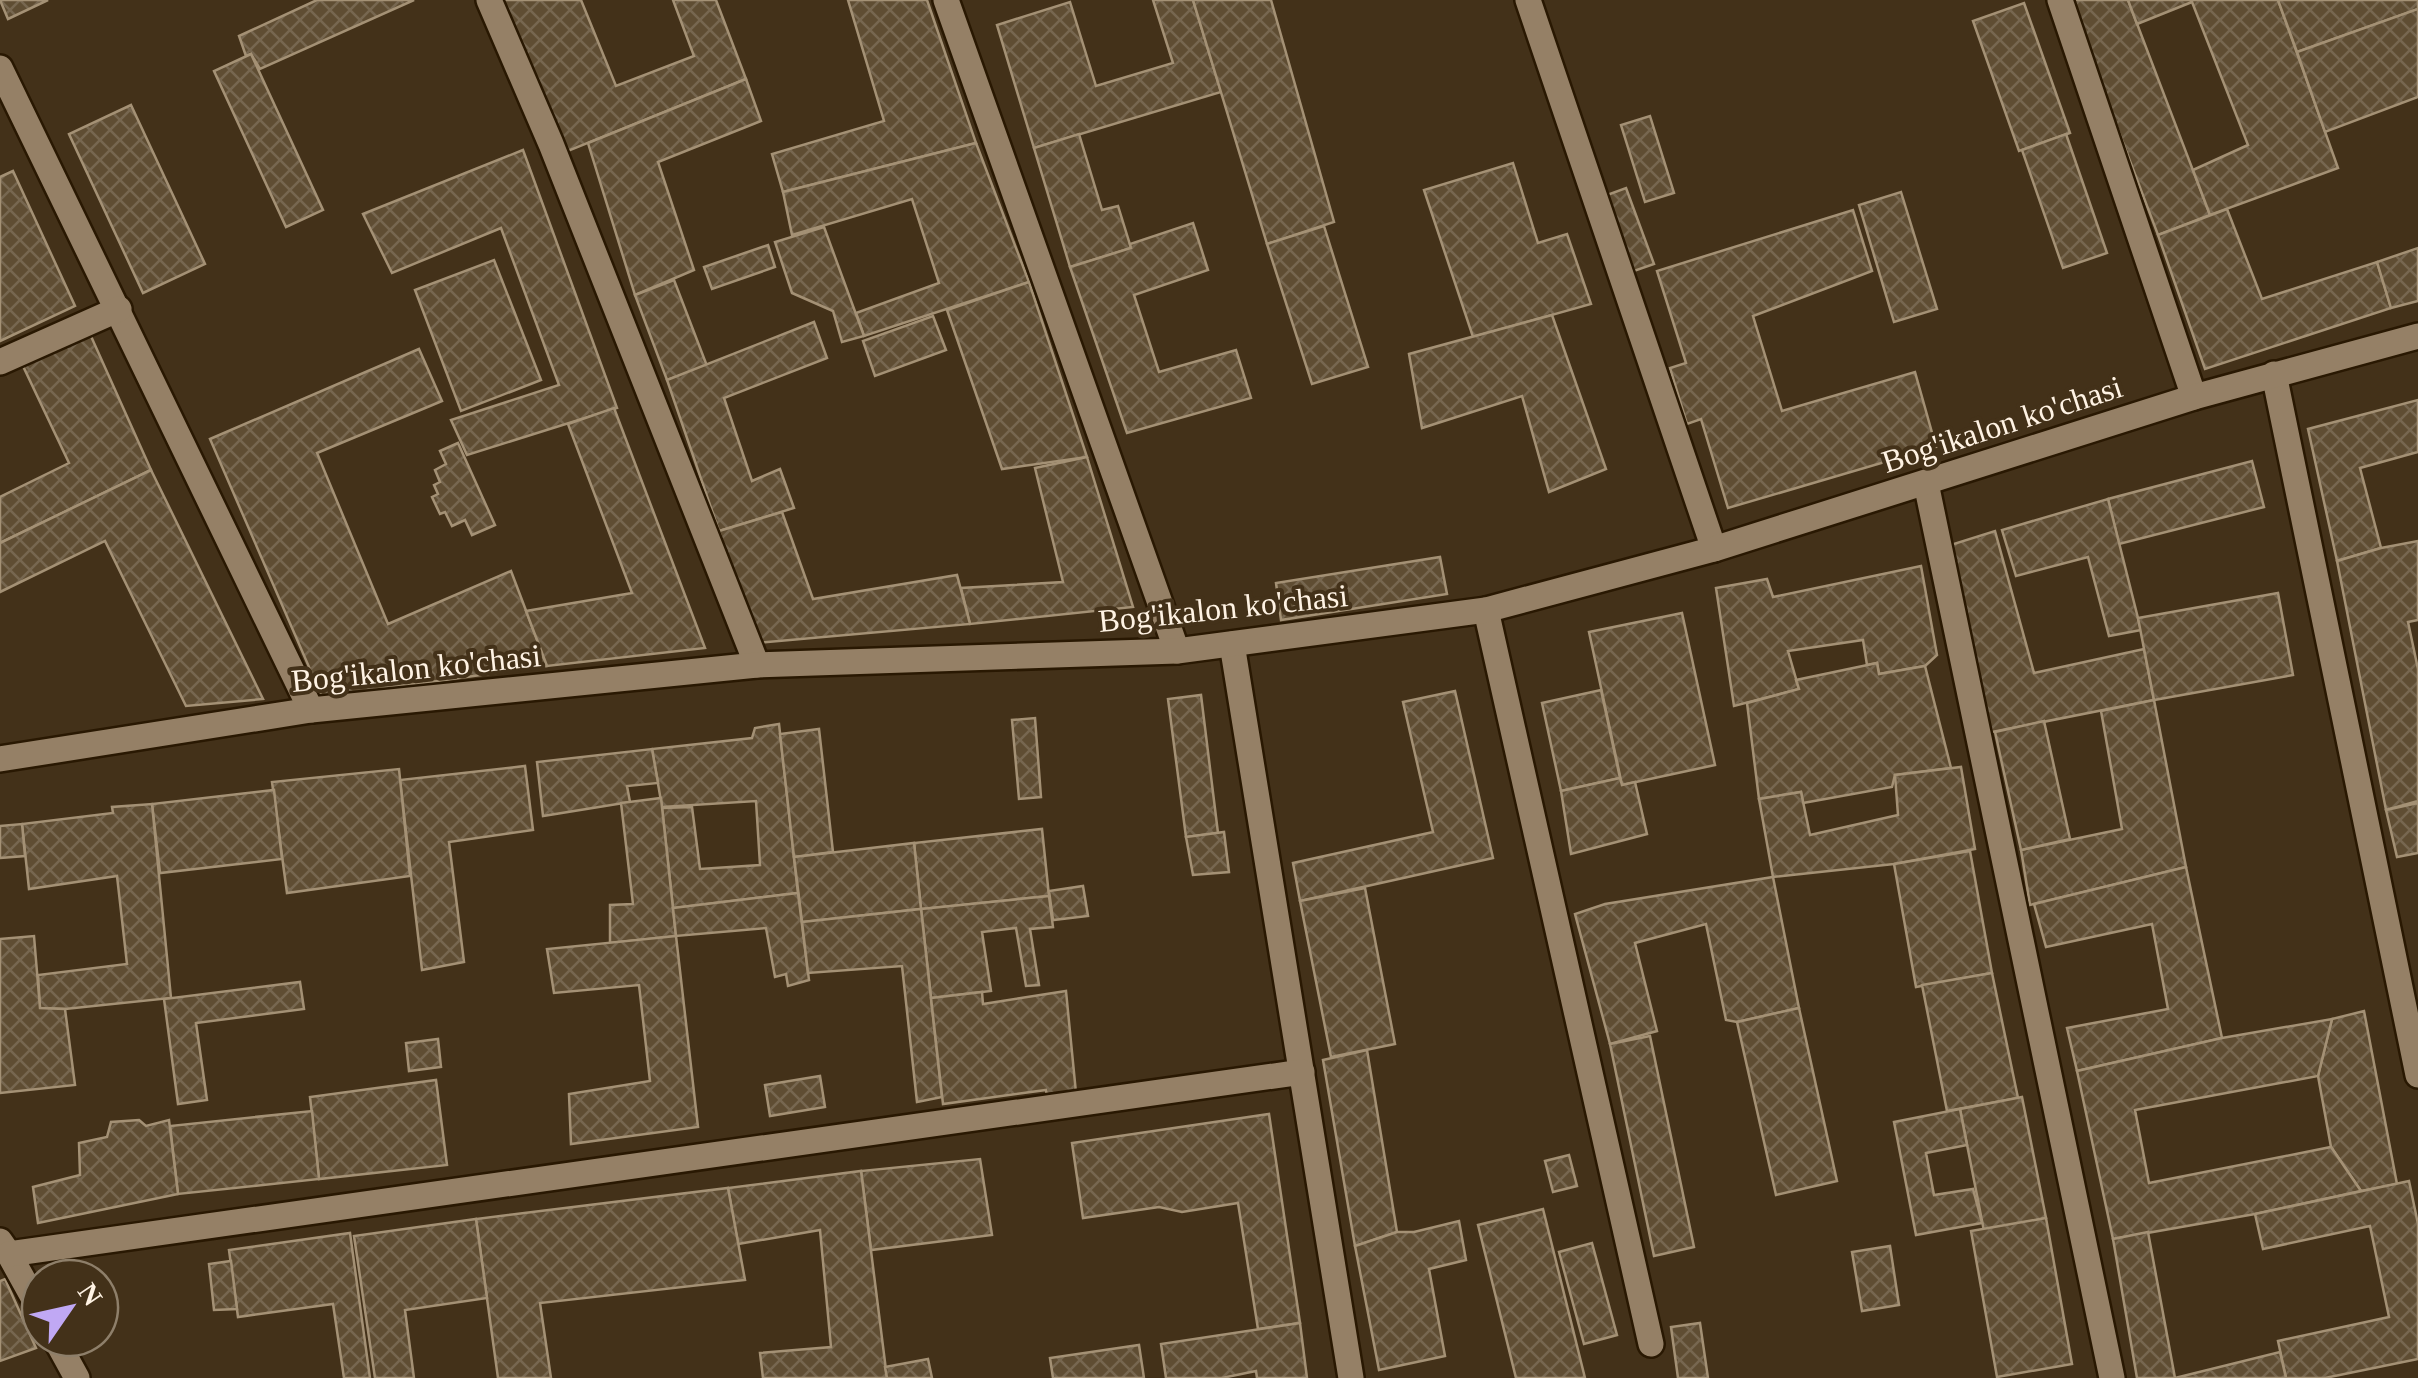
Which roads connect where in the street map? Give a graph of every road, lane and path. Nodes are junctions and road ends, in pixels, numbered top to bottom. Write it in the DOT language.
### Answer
graph roads {
  1 [pos="489,0"];
  2 [pos="946,0"];
  3 [pos="1528,0"];
  4 [pos="2060,0"];
  5 [pos="0,68"];
  6 [pos="119,309"];
  7 [pos="2418,336"];
  8 [pos="0,362"];
  9 [pos="2274,374"];
  10 [pos="2194,397"];
  11 [pos="1926,482"];
  12 [pos="1714,549"];
  13 [pos="1486,610"];
  14 [pos="1232,644"];
  15 [pos="1177,651"];
  16 [pos="757,665"];
  17 [pos="311,710"];
  18 [pos="0,759"];
  19 [pos="1302,1072"];
  20 [pos="2418,1075"];
  21 [pos="5,1248"];
  22 [pos="20,1275"];
  23 [pos="1651,1344"];
  24 [pos="1351,1378"];
  25 [pos="2112,1378"];
  1 -- 16 [label="street"];
  2 -- 15 [label="street"];
  3 -- 12 [label="street"];
  4 -- 10 [label="street"];
  5 -- 6 [label="street"];
  6 -- 8 [label="street"];
  6 -- 17 [label="street"];
  7 -- 9 [label="street, Bog'ikalon ko'chasi"];
  9 -- 10 [label="street, Bog'ikalon ko'chasi"];
  9 -- 20 [label="street"];
  10 -- 11 [label="street, Bog'ikalon ko'chasi"];
  11 -- 12 [label="street, Bog'ikalon ko'chasi"];
  11 -- 25 [label="street"];
  12 -- 13 [label="street, Bog'ikalon ko'chasi"];
  13 -- 14 [label="street, Bog'ikalon ko'chasi"];
  13 -- 23 [label="street"];
  14 -- 15 [label="street, Bog'ikalon ko'chasi"];
  14 -- 19 [label="street"];
  15 -- 16 [label="street, Bog'ikalon ko'chasi"];
  16 -- 17 [label="street, Bog'ikalon ko'chasi"];
  17 -- 18 [label="street, Bog'ikalon ko'chasi"];
  19 -- 21 [label="street"];
  19 -- 24 [label="street"];
  21 -- 22 [label="street"];
}
